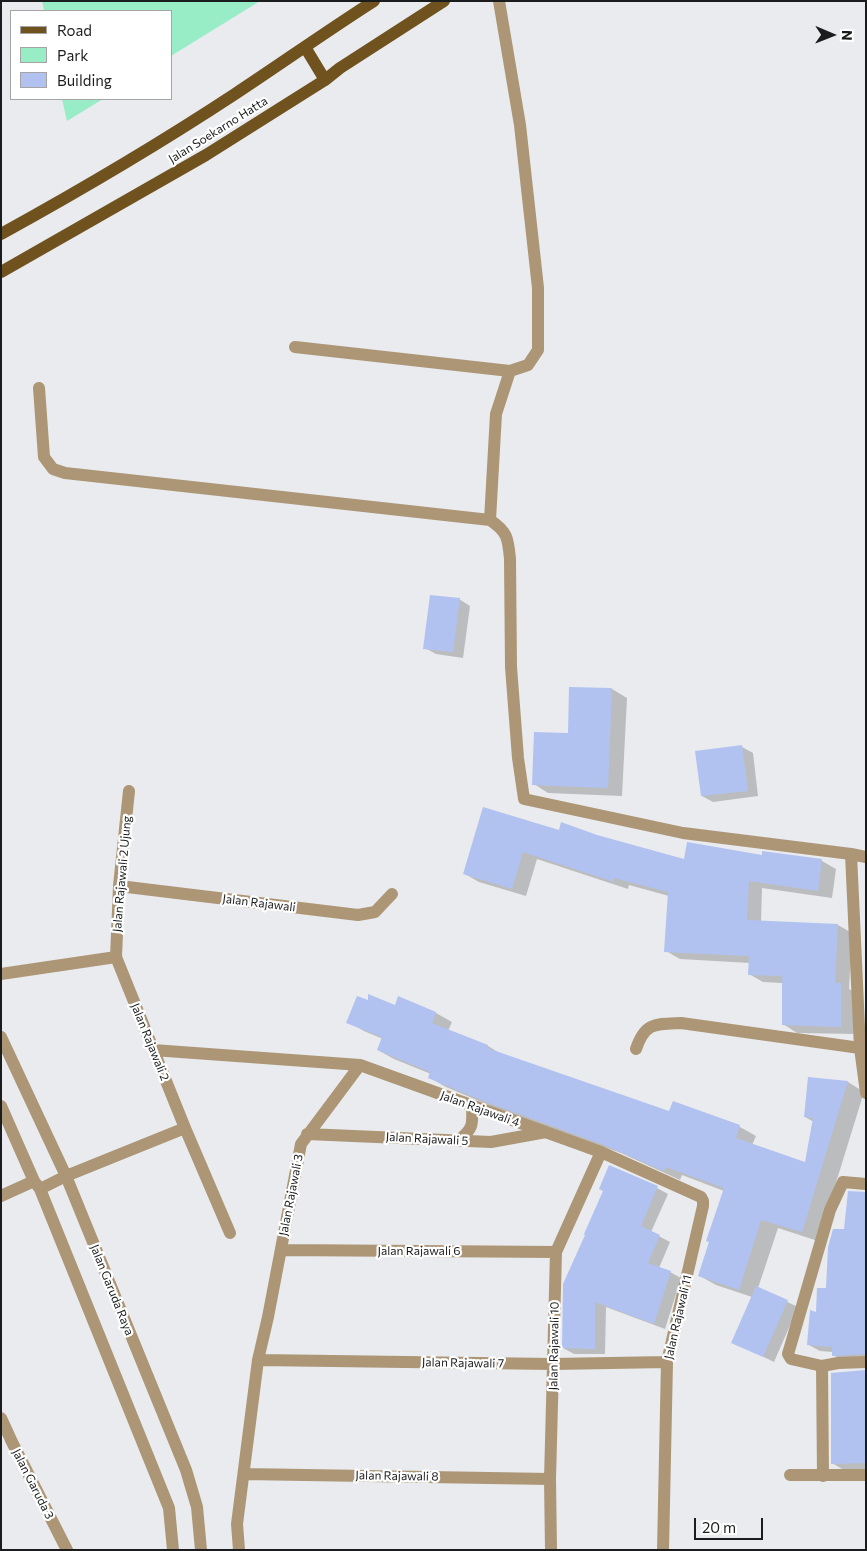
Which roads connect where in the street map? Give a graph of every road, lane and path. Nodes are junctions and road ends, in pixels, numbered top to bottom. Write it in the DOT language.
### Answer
graph roads {
  1 [pos="374,1"];
  2 [pos="444,1"];
  3 [pos="499,1"];
  4 [pos="305,46"];
  5 [pos="325,80"];
  6 [pos="1,234"];
  7 [pos="1,272"];
  8 [pos="296,347"];
  9 [pos="510,371"];
  10 [pos="39,388"];
  11 [pos="490,520"];
  12 [pos="129,791"];
  13 [pos="851,854"];
  14 [pos="866,857"];
  15 [pos="119,886"];
  16 [pos="392,894"];
  17 [pos="116,957"];
  18 [pos="1,974"];
  19 [pos="1,1037"];
  20 [pos="860,1048"];
  21 [pos="636,1049"];
  22 [pos="153,1050"];
  23 [pos="360,1065"];
  24 [pos="866,1093"];
  25 [pos="1,1106"];
  26 [pos="472,1106"];
  27 [pos="185,1128"];
  28 [pos="546,1132"];
  29 [pos="307,1134"];
  30 [pos="458,1141"];
  31 [pos="601,1152"];
  32 [pos="66,1176"];
  33 [pos="866,1184"];
  34 [pos="37,1185"];
  35 [pos="1,1196"];
  36 [pos="230,1233"];
  37 [pos="281,1250"];
  38 [pos="556,1252"];
  39 [pos="258,1360"];
  40 [pos="667,1362"];
  41 [pos="866,1362"];
  42 [pos="553,1364"];
  43 [pos="822,1366"];
  44 [pos="1,1418"];
  45 [pos="7,1441"];
  46 [pos="244,1474"];
  47 [pos="790,1475"];
  48 [pos="866,1475"];
  49 [pos="823,1476"];
  50 [pos="550,1479"];
  51 [pos="67,1550"];
  52 [pos="173,1550"];
  53 [pos="201,1550"];
  54 [pos="239,1550"];
  55 [pos="551,1550"];
  56 [pos="663,1550"];
  1 -- 4 [label="main road, Jalan Soekarno Hatta"];
  2 -- 5 [label="main road, Jalan Soekarno Hatta"];
  3 -- 9 [label="street"];
  4 -- 5 [label="main road"];
  4 -- 6 [label="main road, Jalan Soekarno Hatta"];
  5 -- 7 [label="main road, Jalan Soekarno Hatta"];
  8 -- 9 [label="street"];
  9 -- 11 [label="street"];
  10 -- 11 [label="street"];
  11 -- 13 [label="street"];
  12 -- 15 [label="street, Jalan Rajawali 2 Ujung"];
  13 -- 14 [label="street"];
  13 -- 20 [label="street"];
  15 -- 16 [label="street, Jalan Rajawali"];
  15 -- 17 [label="street, Jalan Rajawali 2 Ujung"];
  17 -- 18 [label="street"];
  17 -- 22 [label="street, Jalan Rajawali 2"];
  19 -- 32 [label="street, Jalan Garuda Raya"];
  20 -- 21 [label="street"];
  20 -- 24 [label="street"];
  22 -- 23 [label="street"];
  22 -- 27 [label="street, Jalan Rajawali 2"];
  23 -- 26 [label="street, Jalan Rajawali 4"];
  23 -- 29 [label="street, Jalan Rajawali 3"];
  25 -- 34 [label="street"];
  26 -- 28 [label="street, Jalan Rajawali 4"];
  26 -- 30 [label="street"];
  27 -- 32 [label="street"];
  27 -- 36 [label="street, Jalan Rajawali 2"];
  28 -- 30 [label="street, Jalan Rajawali 5"];
  28 -- 31 [label="street, Jalan Rajawali 4"];
  29 -- 30 [label="street, Jalan Rajawali 5"];
  29 -- 37 [label="street, Jalan Rajawali 3"];
  31 -- 38 [label="street, Jalan Rajawali 10"];
  31 -- 40 [label="street, Jalan Rajawali 11"];
  32 -- 34 [label="street"];
  32 -- 53 [label="street, Jalan Garuda Raya"];
  33 -- 43 [label="street"];
  34 -- 35 [label="street"];
  34 -- 52 [label="street"];
  37 -- 38 [label="street, Jalan Rajawali 6"];
  37 -- 39 [label="street, Jalan Rajawali 3"];
  38 -- 42 [label="street, Jalan Rajawali 10"];
  39 -- 42 [label="street, Jalan Rajawali 7"];
  39 -- 46 [label="street, Jalan Rajawali 3"];
  40 -- 42 [label="street, Jalan Rajawali 7"];
  40 -- 56 [label="street, Jalan Rajawali 11"];
  41 -- 43 [label="street"];
  42 -- 50 [label="street, Jalan Rajawali 10"];
  43 -- 49 [label="street"];
  44 -- 45 [label="street, Jalan Garuda 3"];
  45 -- 51 [label="street, Jalan Garuda 3"];
  46 -- 50 [label="street, Jalan Rajawali 8"];
  46 -- 54 [label="street, Jalan Rajawali 3"];
  47 -- 49 [label="street"];
  48 -- 49 [label="street"];
  50 -- 55 [label="street, Jalan Rajawali 10"];
}
